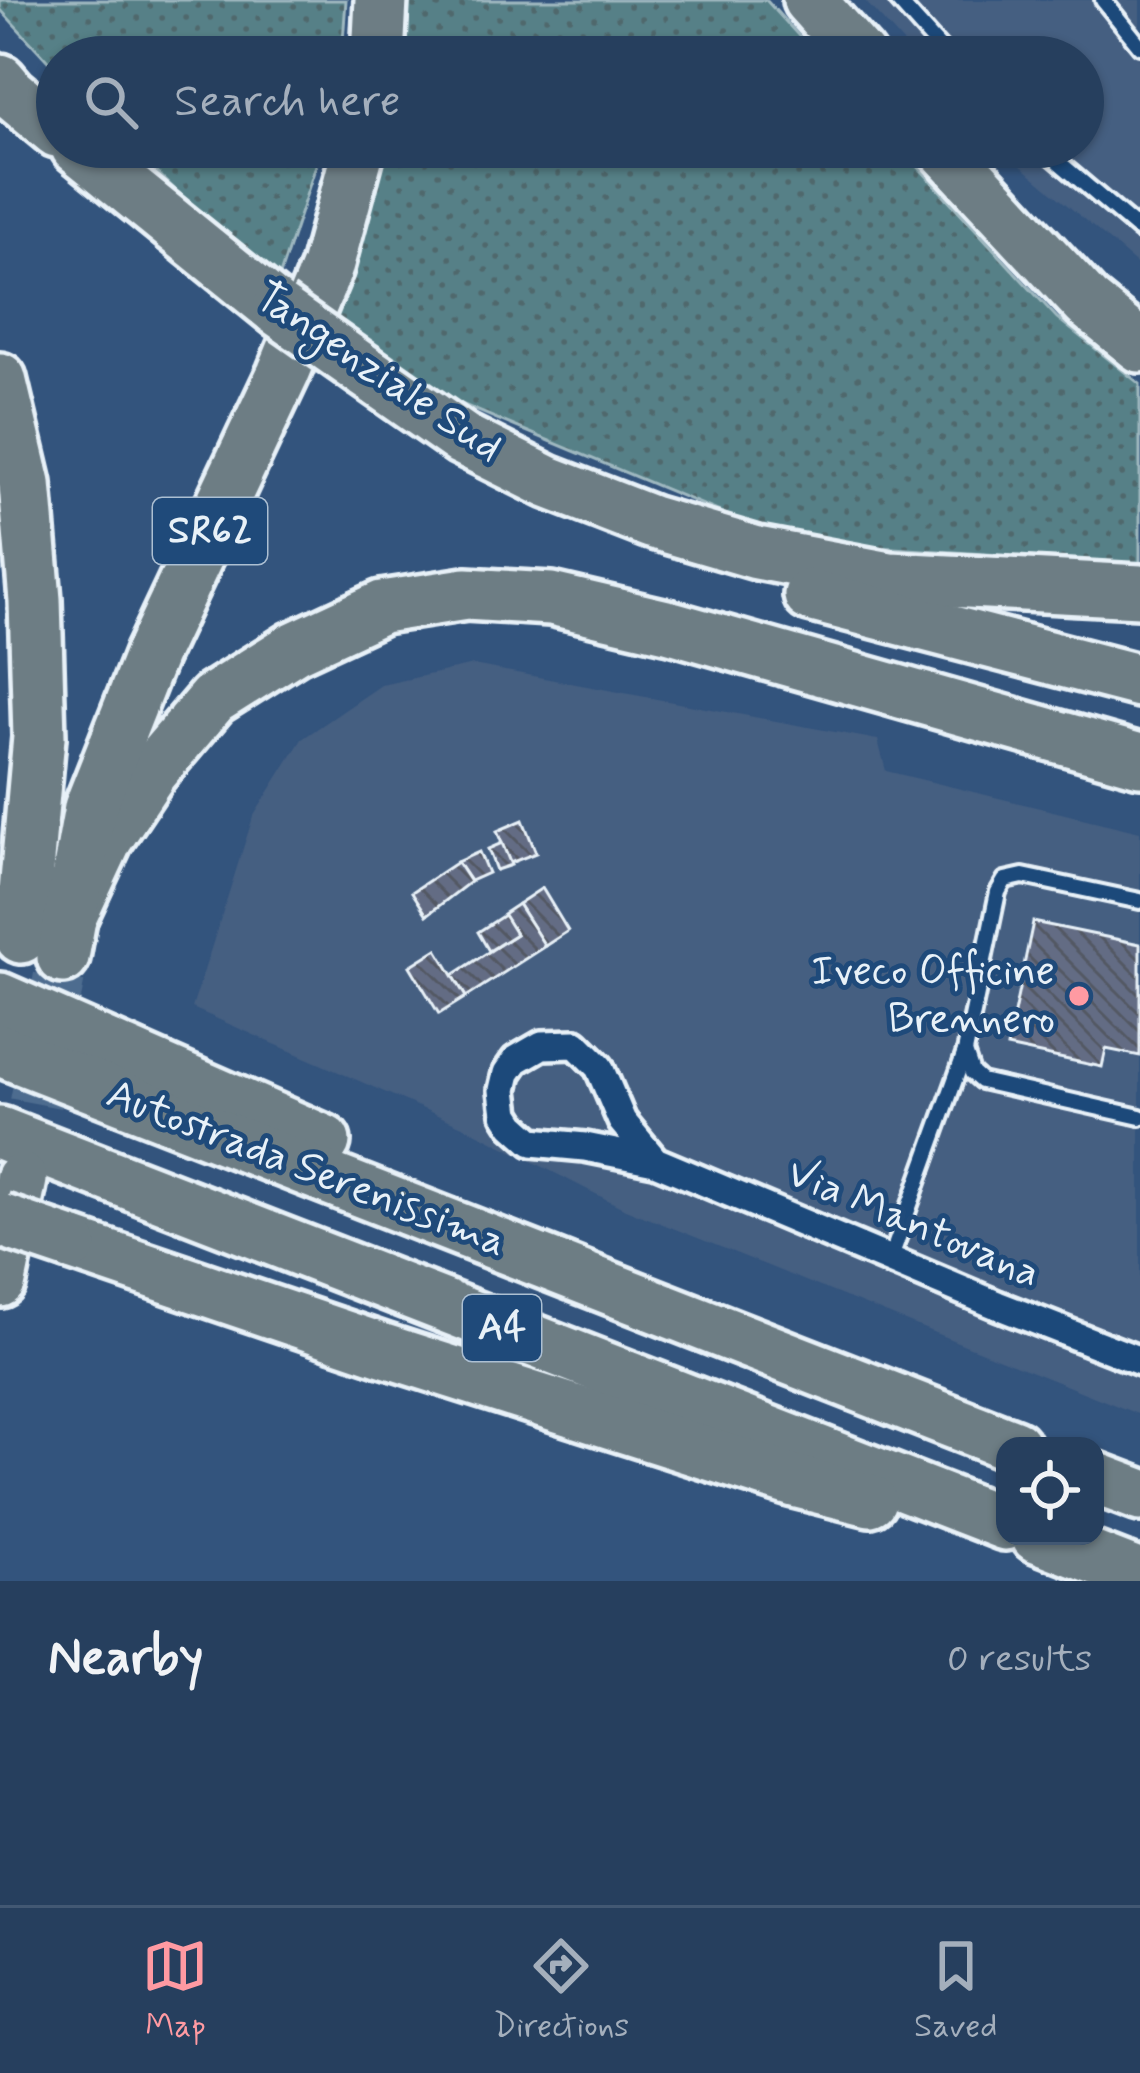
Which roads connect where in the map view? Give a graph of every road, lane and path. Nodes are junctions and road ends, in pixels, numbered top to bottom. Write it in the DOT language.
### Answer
graph roads {
  1 [pos="382,0"];
  2 [pos="809,0"];
  3 [pos="897,0"];
  4 [pos="1103,0"];
  5 [pos="379,36"];
  6 [pos="841,36"];
  7 [pos="929,36"];
  8 [pos="1140,46"];
  9 [pos="0,80"];
  10 [pos="36,114"];
  11 [pos="103,168"];
  12 [pos="353,168"];
  13 [pos="962,168"];
  14 [pos="1065,168"];
  15 [pos="1140,232"];
  16 [pos="1140,342"];
  17 [pos="0,380"];
  18 [pos="462,439"];
  19 [pos="1140,591"];
  20 [pos="1140,682"];
  21 [pos="1140,760"];
  22 [pos="1140,901"];
  23 [pos="51,938"];
  24 [pos="0,999"];
  25 [pos="0,1050"];
  26 [pos="965,1052"];
  27 [pos="1140,1117"];
  28 [pos="0,1133"];
  29 [pos="655,1160"];
  30 [pos="10,1200"];
  31 [pos="890,1260"];
  32 [pos="0,1281"];
  33 [pos="1140,1360"];
  34 [pos="796,1361"];
  35 [pos="996,1439"];
  36 [pos="1104,1481"];
  37 [pos="1140,1495"];
  38 [pos="996,1520"];
  39 [pos="996,1531"];
  40 [pos="1059,1545"];
  41 [pos="1140,1576"];
  1 -- 5 [label="highway"];
  2 -- 6 [label="highway"];
  3 -- 7 [label="lane"];
  4 -- 8 [label="lane"];
  9 -- 10 [label="highway"];
  11 -- 18 [label="highway, Tangenziale Sud, bridge"];
  12 -- 23 [label="highway, SR62"];
  13 -- 16 [label="highway"];
  14 -- 15 [label="lane"];
  17 -- 23 [label="highway"];
  18 -- 19 [label="highway, Tangenziale Sud"];
  18 -- 20 [label="highway"];
  21 -- 23 [label="highway"];
  22 -- 26 [label="lane"];
  24 -- 34 [label="highway, A4"];
  25 -- 34 [label="highway, Autostrada Serenissima / A4"];
  26 -- 27 [label="lane"];
  26 -- 31 [label="lane"];
  28 -- 38 [label="highway, Autostrada Serenissima / A4"];
  29 -- 29 [label="street, Via Mantovana"];
  29 -- 31 [label="street, Via Mantovana"];
  30 -- 32 [label="highway"];
  30 -- 39 [label="highway, bridge"];
  31 -- 33 [label="street, Via Mantovana"];
  34 -- 35 [label="highway, Autostrada Serenissima / A4"];
  36 -- 37 [label="highway"];
  40 -- 41 [label="highway"];
}
